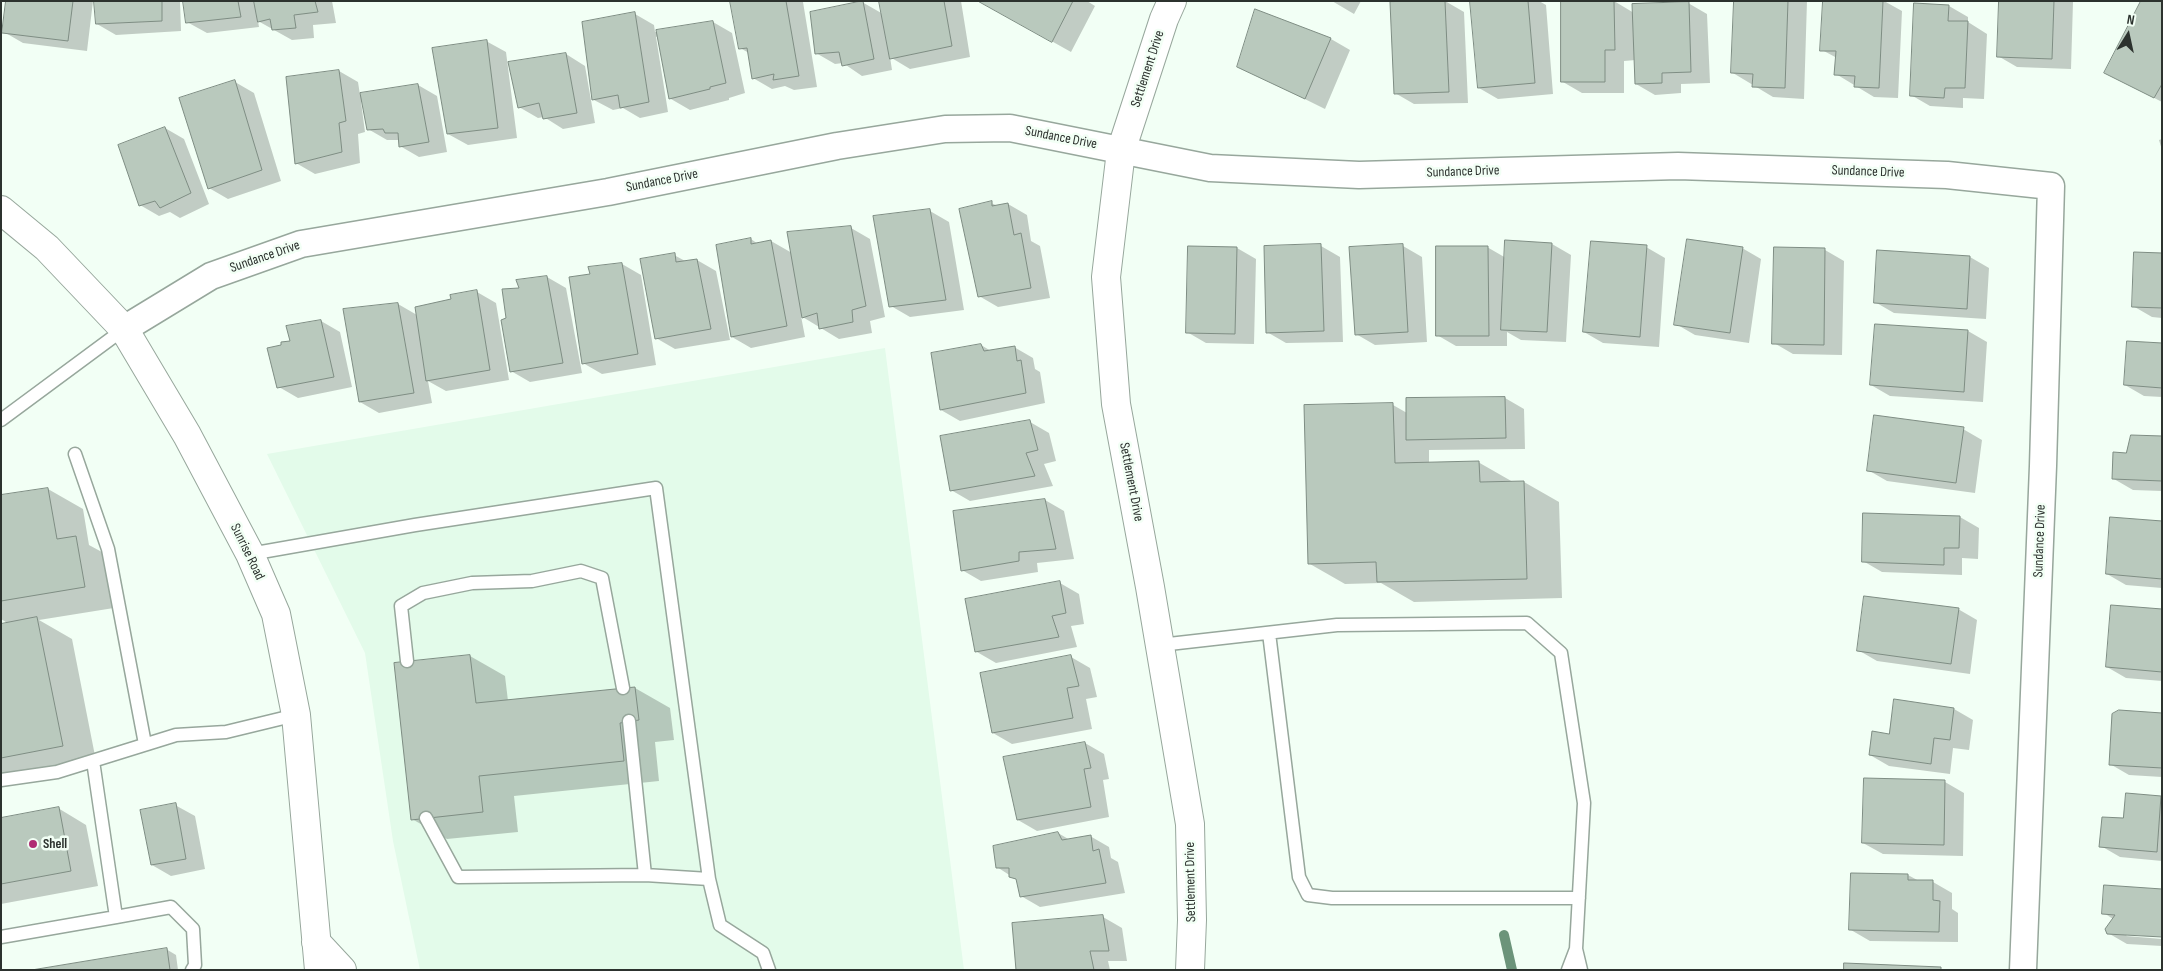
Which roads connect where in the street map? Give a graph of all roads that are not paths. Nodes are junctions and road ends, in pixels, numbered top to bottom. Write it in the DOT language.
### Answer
graph roads {
  1 [pos="1172,1"];
  2 [pos="1121,151"];
  3 [pos="1,210"];
  4 [pos="124,329"];
  5 [pos="1,420"];
  6 [pos="75,454"];
  7 [pos="250,554"];
  8 [pos="1269,633"];
  9 [pos="1160,645"];
  10 [pos="407,661"];
  11 [pos="623,688"];
  12 [pos="296,715"];
  13 [pos="629,721"];
  14 [pos="145,744"];
  15 [pos="93,761"];
  16 [pos="1,780"];
  17 [pos="426,818"];
  18 [pos="645,875"];
  19 [pos="709,879"];
  20 [pos="1579,898"];
  21 [pos="116,917"];
  22 [pos="1,937"];
  23 [pos="316,942"];
  24 [pos="1576,949"];
  25 [pos="192,970"];
  26 [pos="301,970"];
  27 [pos="320,970"];
  28 [pos="342,970"];
  29 [pos="769,970"];
  30 [pos="1190,970"];
  31 [pos="1568,970"];
  32 [pos="1581,970"];
  33 [pos="2023,970"];
  1 -- 2 [label="street, Settlement Drive"];
  2 -- 4 [label="street, Sundance Drive"];
  2 -- 9 [label="street, Settlement Drive"];
  2 -- 33 [label="street, Sundance Drive"];
  3 -- 4 [label="street, Sunrise Road"];
  4 -- 5 [label="lane"];
  4 -- 7 [label="street, Sunrise Road"];
  6 -- 14 [label="lane"];
  7 -- 12 [label="street, Sunrise Road"];
  7 -- 19 [label="lane"];
  8 -- 9 [label="lane"];
  8 -- 20 [label="lane"];
  8 -- 20 [label="lane"];
  9 -- 30 [label="street, Settlement Drive"];
  10 -- 11 [label="lane"];
  12 -- 14 [label="lane"];
  12 -- 23 [label="street, Sunrise Road"];
  13 -- 18 [label="lane"];
  14 -- 15 [label="lane"];
  15 -- 16 [label="lane"];
  15 -- 21 [label="lane"];
  17 -- 18 [label="lane"];
  18 -- 19 [label="lane"];
  19 -- 29 [label="lane"];
  20 -- 24 [label="lane"];
  21 -- 22 [label="lane"];
  21 -- 25 [label="lane"];
  23 -- 26 [label="street"];
  23 -- 27 [label="street, Sunrise Road"];
  23 -- 28 [label="street"];
  24 -- 31 [label="lane"];
  24 -- 32 [label="lane"];
}
